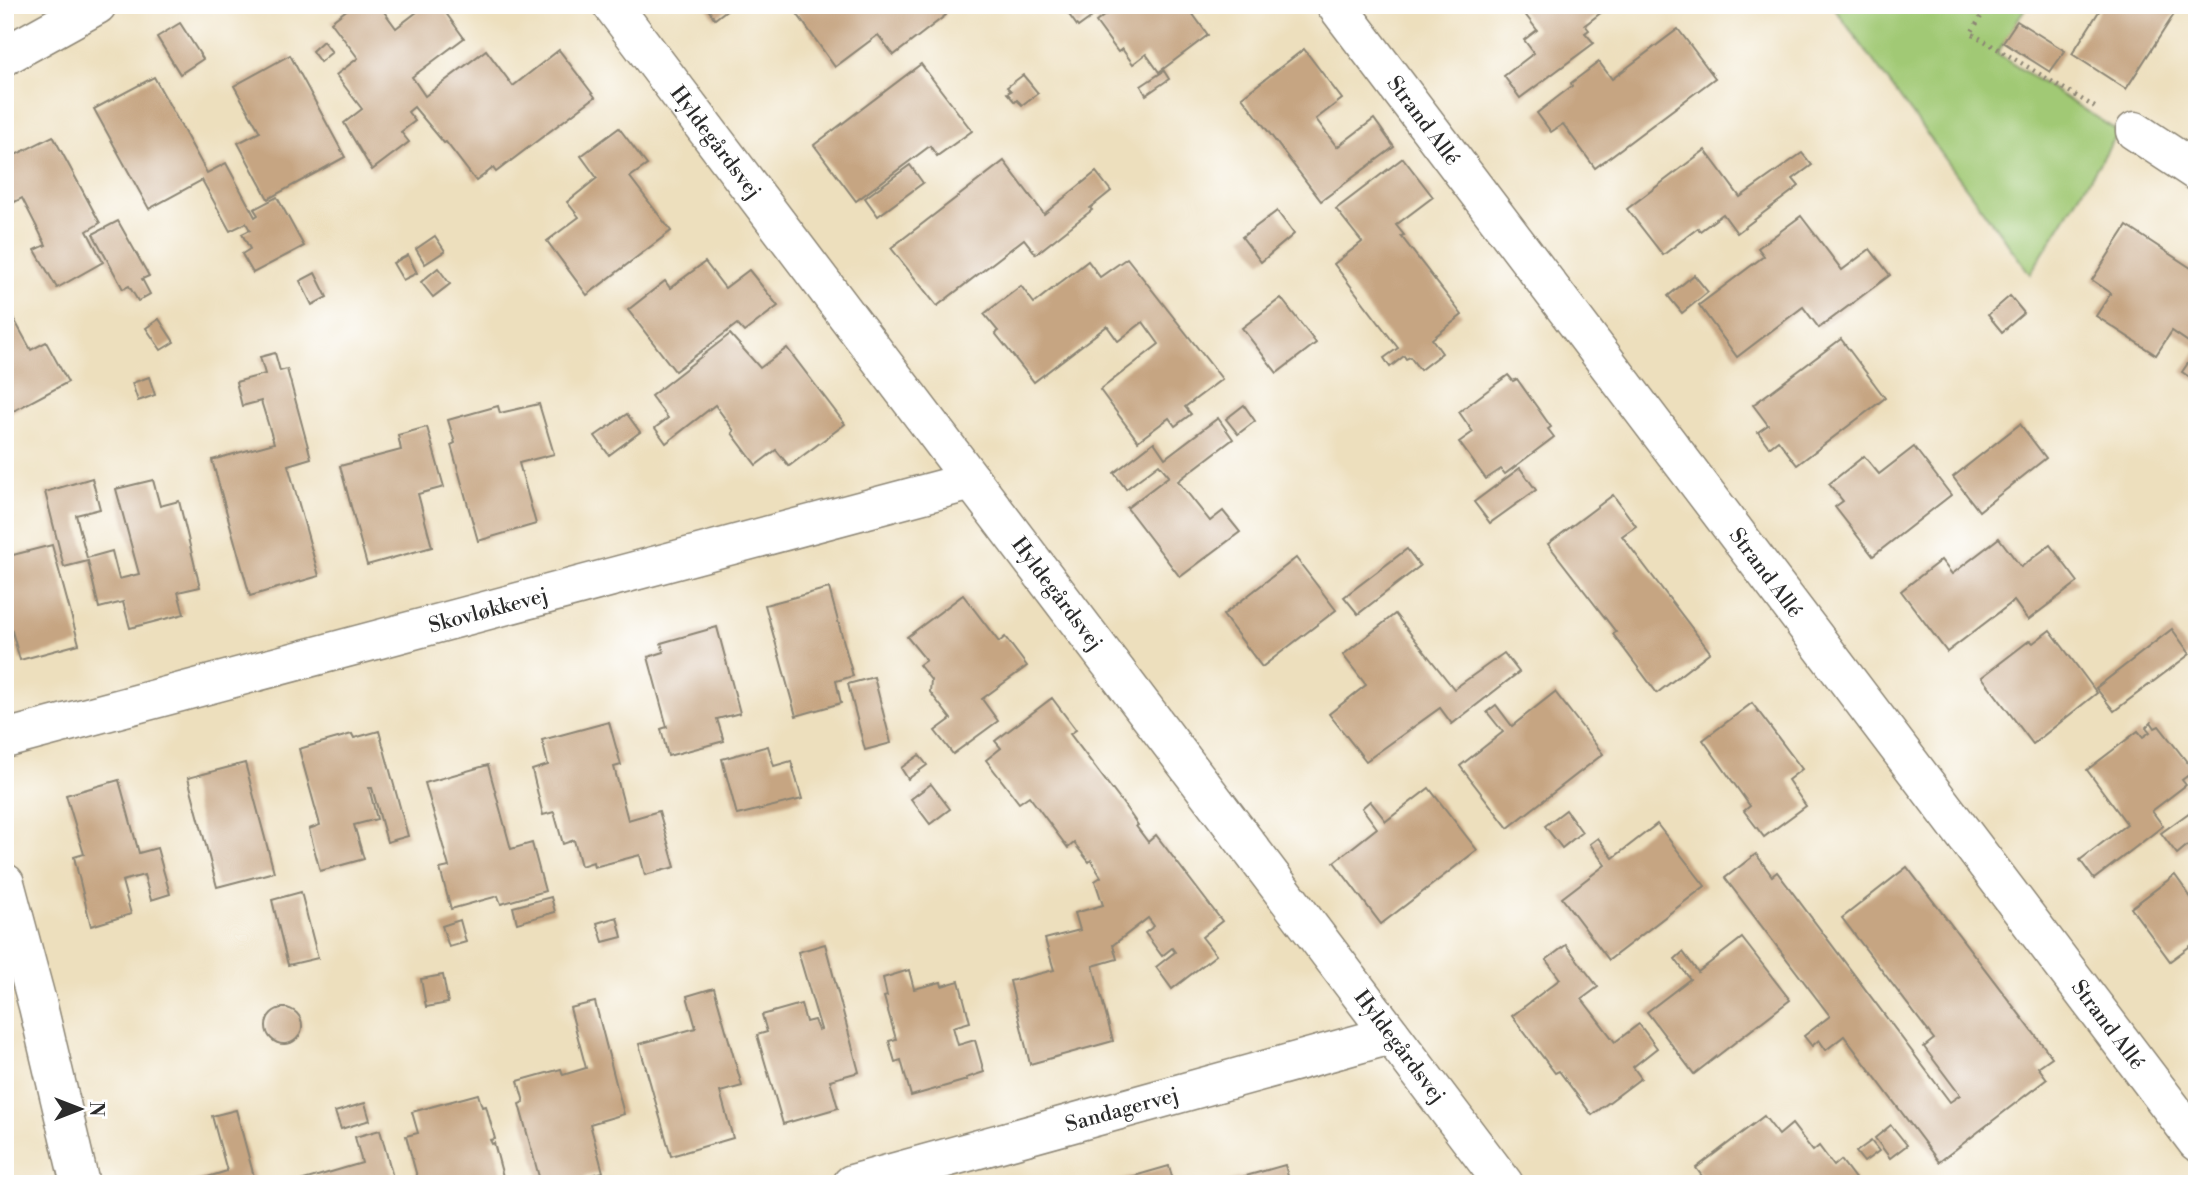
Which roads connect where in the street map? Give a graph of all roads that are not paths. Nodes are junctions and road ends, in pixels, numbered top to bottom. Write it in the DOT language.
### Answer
graph roads {
  1 [pos="97,5"];
  2 [pos="612,5"];
  3 [pos="1336,5"];
  4 [pos="5,56"];
  5 [pos="2134,131"];
  6 [pos="2197,172"];
  7 [pos="972,481"];
  8 [pos="5,739"];
  9 [pos="5,883"];
  10 [pos="1391,1035"];
  11 [pos="2197,1142"];
  12 [pos="80,1184"];
  13 [pos="852,1184"];
  14 [pos="1504,1184"];
  1 -- 4 [label="street"];
  2 -- 7 [label="street, Hyldegårdsvej"];
  3 -- 11 [label="street, Strand Allé"];
  5 -- 6 [label="street"];
  7 -- 8 [label="street, Skovløkkevej"];
  7 -- 10 [label="street, Hyldegårdsvej"];
  9 -- 12 [label="street"];
  10 -- 13 [label="street, Sandagervej"];
  10 -- 14 [label="street, Hyldegårdsvej"];
}
